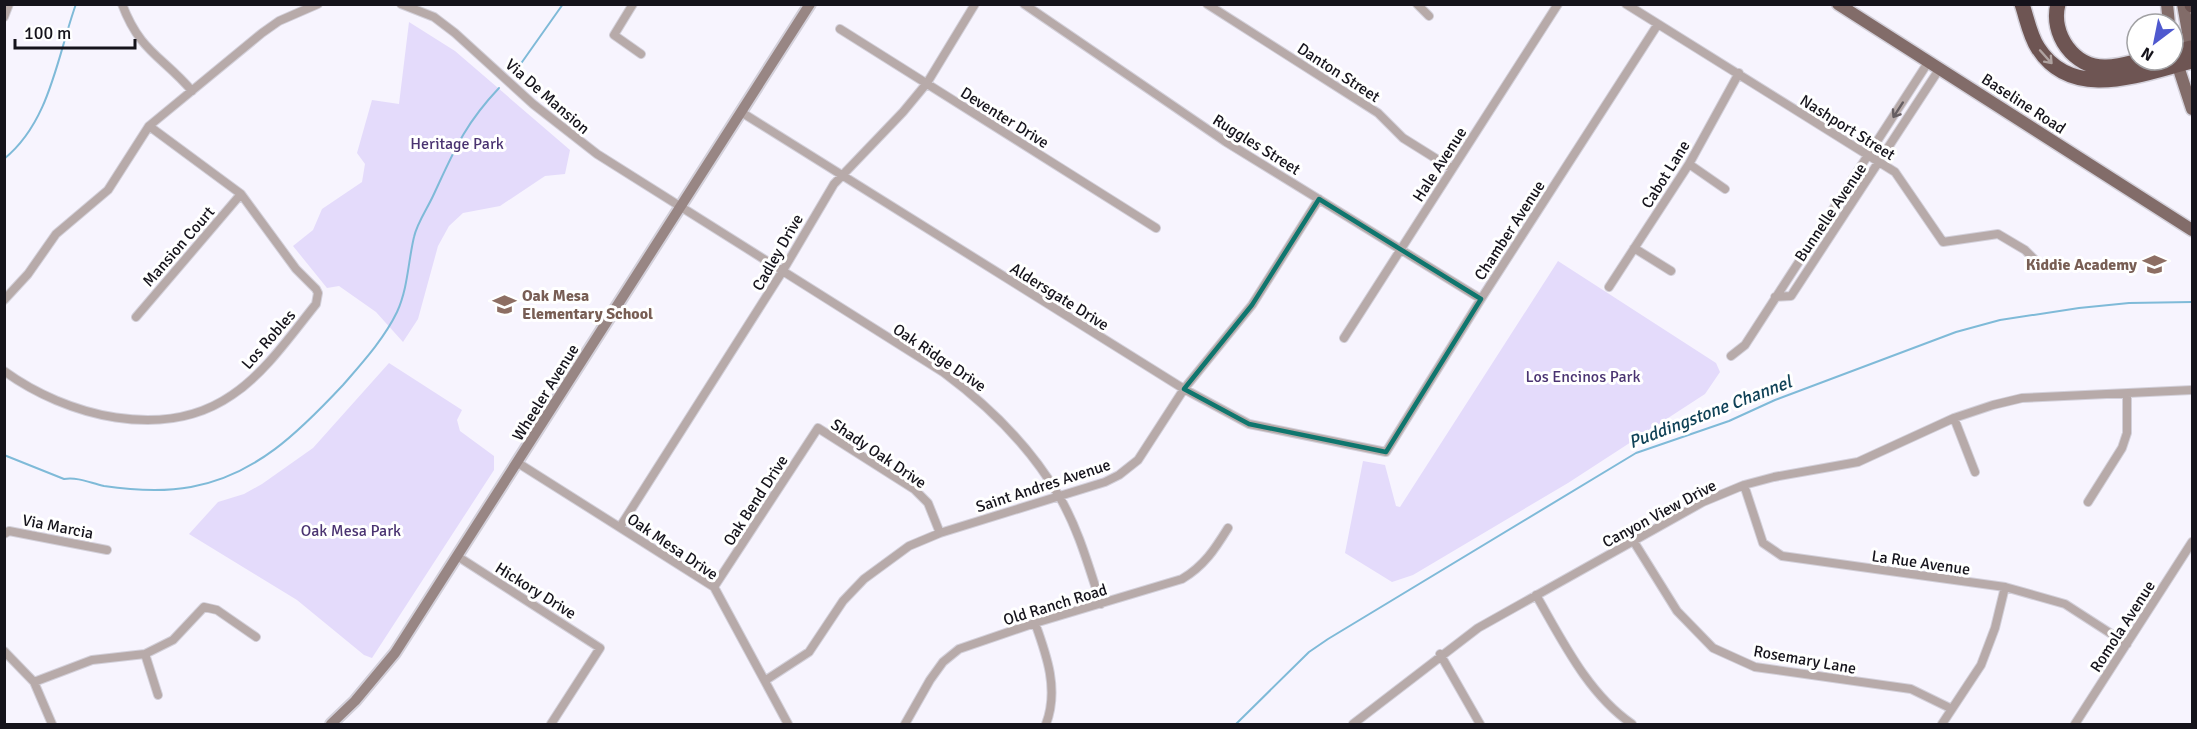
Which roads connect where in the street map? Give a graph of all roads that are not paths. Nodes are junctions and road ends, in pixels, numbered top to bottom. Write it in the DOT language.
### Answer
graph roads {
  1 [pos="9,4"];
  2 [pos="122,4"];
  3 [pos="318,4"];
  4 [pos="401,4"];
  5 [pos="633,4"];
  6 [pos="810,4"];
  7 [pos="975,4"];
  8 [pos="1207,4"];
  9 [pos="1227,4"];
  10 [pos="1417,4"];
  11 [pos="1558,4"];
  12 [pos="1626,4"];
  13 [pos="1838,4"];
  14 [pos="2022,4"];
  15 [pos="2058,4"];
  16 [pos="2184,4"];
  17 [pos="1028,5"];
  18 [pos="305,6"];
  19 [pos="412,6"];
  20 [pos="1221,13"];
  21 [pos="1429,16"];
  22 [pos="4,17"];
  23 [pos="1658,24"];
  24 [pos="840,29"];
  25 [pos="641,54"];
  26 [pos="2192,55"];
  27 [pos="1929,61"];
  28 [pos="2125,64"];
  29 [pos="1940,68"];
  30 [pos="2137,72"];
  31 [pos="2180,72"];
  32 [pos="1739,73"];
  33 [pos="927,83"];
  34 [pos="192,91"];
  35 [pos="2193,109"];
  36 [pos="741,112"];
  37 [pos="149,126"];
  38 [pos="1868,155"];
  39 [pos="1879,162"];
  40 [pos="1689,164"];
  41 [pos="1451,168"];
  42 [pos="841,175"];
  43 [pos="1725,189"];
  44 [pos="241,194"];
  45 [pos="1319,199"];
  46 [pos="680,208"];
  47 [pos="1156,228"];
  48 [pos="2193,230"];
  49 [pos="1634,248"];
  50 [pos="1401,249"];
  51 [pos="2037,262"];
  52 [pos="1671,270"];
  53 [pos="782,272"];
  54 [pos="1609,287"];
  55 [pos="1775,297"];
  56 [pos="1481,299"];
  57 [pos="4,300"];
  58 [pos="136,317"];
  59 [pos="1344,338"];
  60 [pos="1731,356"];
  61 [pos="4,371"];
  62 [pos="1184,389"];
  63 [pos="2193,390"];
  64 [pos="2127,395"];
  65 [pos="1954,418"];
  66 [pos="818,428"];
  67 [pos="1386,452"];
  68 [pos="518,463"];
  69 [pos="1975,472"];
  70 [pos="1744,485"];
  71 [pos="1060,497"];
  72 [pos="2088,502"];
  73 [pos="620,527"];
  74 [pos="1228,528"];
  75 [pos="940,533"];
  76 [pos="4,534"];
  77 [pos="1634,542"];
  78 [pos="2193,542"];
  79 [pos="107,550"];
  80 [pos="457,556"];
  81 [pos="714,587"];
  82 [pos="2005,587"];
  83 [pos="1536,595"];
  84 [pos="1101,604"];
  85 [pos="1035,623"];
  86 [pos="256,638"];
  87 [pos="2127,644"];
  88 [pos="4,651"];
  89 [pos="145,654"];
  90 [pos="1440,654"];
  91 [pos="766,680"];
  92 [pos="34,682"];
  93 [pos="158,695"];
  94 [pos="1952,710"];
  95 [pos="52,724"];
  96 [pos="331,724"];
  97 [pos="551,724"];
  98 [pos="788,724"];
  99 [pos="905,724"];
  100 [pos="1046,724"];
  101 [pos="1353,724"];
  102 [pos="1480,724"];
  103 [pos="1632,724"];
  104 [pos="1942,724"];
  105 [pos="2075,724"];
  1 -- 22 [label="street"];
  2 -- 34 [label="street"];
  3 -- 18 [label="street"];
  4 -- 19 [label="street, Via De Mansion"];
  5 -- 25 [label="street"];
  6 -- 36 [label="main road, Wheeler Avenue"];
  7 -- 33 [label="street, Cadley Drive"];
  8 -- 20 [label="street, Danton Street"];
  9 -- 20 [label="street"];
  10 -- 21 [label="street"];
  11 -- 41 [label="street, Hale Avenue"];
  12 -- 23 [label="street, Nashport Street"];
  13 -- 27 [label="main road, Baseline Road"];
  14 -- 30 [label="highway, one-way"];
  15 -- 28 [label="highway"];
  16 -- 26 [label="main road"];
  17 -- 45 [label="street, Ruggles Street"];
  18 -- 34 [label="street"];
  19 -- 46 [label="street, Via De Mansion"];
  20 -- 41 [label="street, Danton Street"];
  23 -- 32 [label="street, Nashport Street"];
  23 -- 56 [label="street, Chamber Avenue"];
  24 -- 33 [label="street, Deventer Drive"];
  27 -- 29 [label="main road, Baseline Road"];
  27 -- 38 [label="street, Bunnelle Avenue, one-way"];
  29 -- 39 [label="street, Bunnelle Avenue"];
  29 -- 48 [label="main road, Baseline Road"];
  31 -- 35 [label="main road"];
  32 -- 38 [label="street, Nashport Street"];
  32 -- 40 [label="street, Cabot Lane"];
  33 -- 42 [label="street, Cadley Drive"];
  33 -- 47 [label="street, Deventer Drive"];
  34 -- 37 [label="street"];
  36 -- 42 [label="street, Aldersgate Drive"];
  36 -- 46 [label="main road, Wheeler Avenue"];
  37 -- 44 [label="street, Los Robles"];
  37 -- 57 [label="street"];
  38 -- 39 [label="street, Nashport Street"];
  38 -- 55 [label="street, Bunnelle Avenue"];
  39 -- 51 [label="street, Nashport Street"];
  39 -- 55 [label="street, Bunnelle Avenue"];
  40 -- 43 [label="street"];
  40 -- 49 [label="street, Cabot Lane"];
  41 -- 50 [label="street, Hale Avenue"];
  42 -- 53 [label="street, Cadley Drive"];
  42 -- 62 [label="street, Aldersgate Drive"];
  44 -- 58 [label="street, Mansion Court"];
  44 -- 61 [label="street, Los Robles"];
  45 -- 50 [label="street, Ruggles Street"];
  45 -- 62 [label="street, Saint Andres Avenue"];
  46 -- 53 [label="street, Oak Ridge Drive"];
  46 -- 68 [label="main road, Wheeler Avenue"];
  49 -- 52 [label="street"];
  49 -- 54 [label="street, Cabot Lane"];
  50 -- 56 [label="street, Ruggles Street"];
  50 -- 59 [label="street, Hale Avenue"];
  53 -- 71 [label="street, Oak Ridge Drive"];
  53 -- 73 [label="street, Cadley Drive"];
  55 -- 60 [label="street, Bunnelle Avenue"];
  56 -- 67 [label="street, Chamber Avenue"];
  62 -- 67 [label="street, Aldersgate Drive"];
  62 -- 71 [label="street, Saint Andres Avenue"];
  63 -- 64 [label="street, Canyon View Drive"];
  64 -- 65 [label="street, Canyon View Drive"];
  64 -- 72 [label="street"];
  65 -- 69 [label="street"];
  65 -- 70 [label="street, Canyon View Drive"];
  66 -- 75 [label="street, Shady Oak Drive"];
  66 -- 81 [label="street, Oak Bend Drive"];
  68 -- 73 [label="street, Oak Mesa Drive"];
  68 -- 80 [label="main road, Wheeler Avenue"];
  70 -- 77 [label="street, Canyon View Drive"];
  70 -- 82 [label="street, La Rue Avenue"];
  71 -- 75 [label="street, Saint Andres Avenue"];
  71 -- 84 [label="street, Oak Ridge Drive"];
  73 -- 81 [label="street, Oak Mesa Drive"];
  74 -- 84 [label="street, Old Ranch Road"];
  75 -- 91 [label="street, Saint Andres Avenue"];
  76 -- 79 [label="street, Via Marcia"];
  77 -- 83 [label="street, Canyon View Drive"];
  77 -- 94 [label="street, Rosemary Lane"];
  78 -- 87 [label="street, Romola Avenue"];
  80 -- 96 [label="main road, Wheeler Avenue"];
  80 -- 97 [label="street, Hickory Drive"];
  81 -- 91 [label="street, Oak Mesa Drive"];
  82 -- 87 [label="street, La Rue Avenue"];
  82 -- 94 [label="street"];
  83 -- 90 [label="street, Canyon View Drive"];
  83 -- 103 [label="street"];
  84 -- 85 [label="street, Old Ranch Road"];
  85 -- 99 [label="street, Old Ranch Road"];
  85 -- 100 [label="street"];
  86 -- 89 [label="street"];
  87 -- 105 [label="street, Romola Avenue"];
  88 -- 92 [label="street"];
  89 -- 92 [label="street"];
  89 -- 93 [label="street"];
  90 -- 101 [label="street, Canyon View Drive"];
  90 -- 102 [label="street"];
  91 -- 98 [label="street, Oak Mesa Drive"];
  92 -- 95 [label="street"];
  94 -- 104 [label="street"];
}
